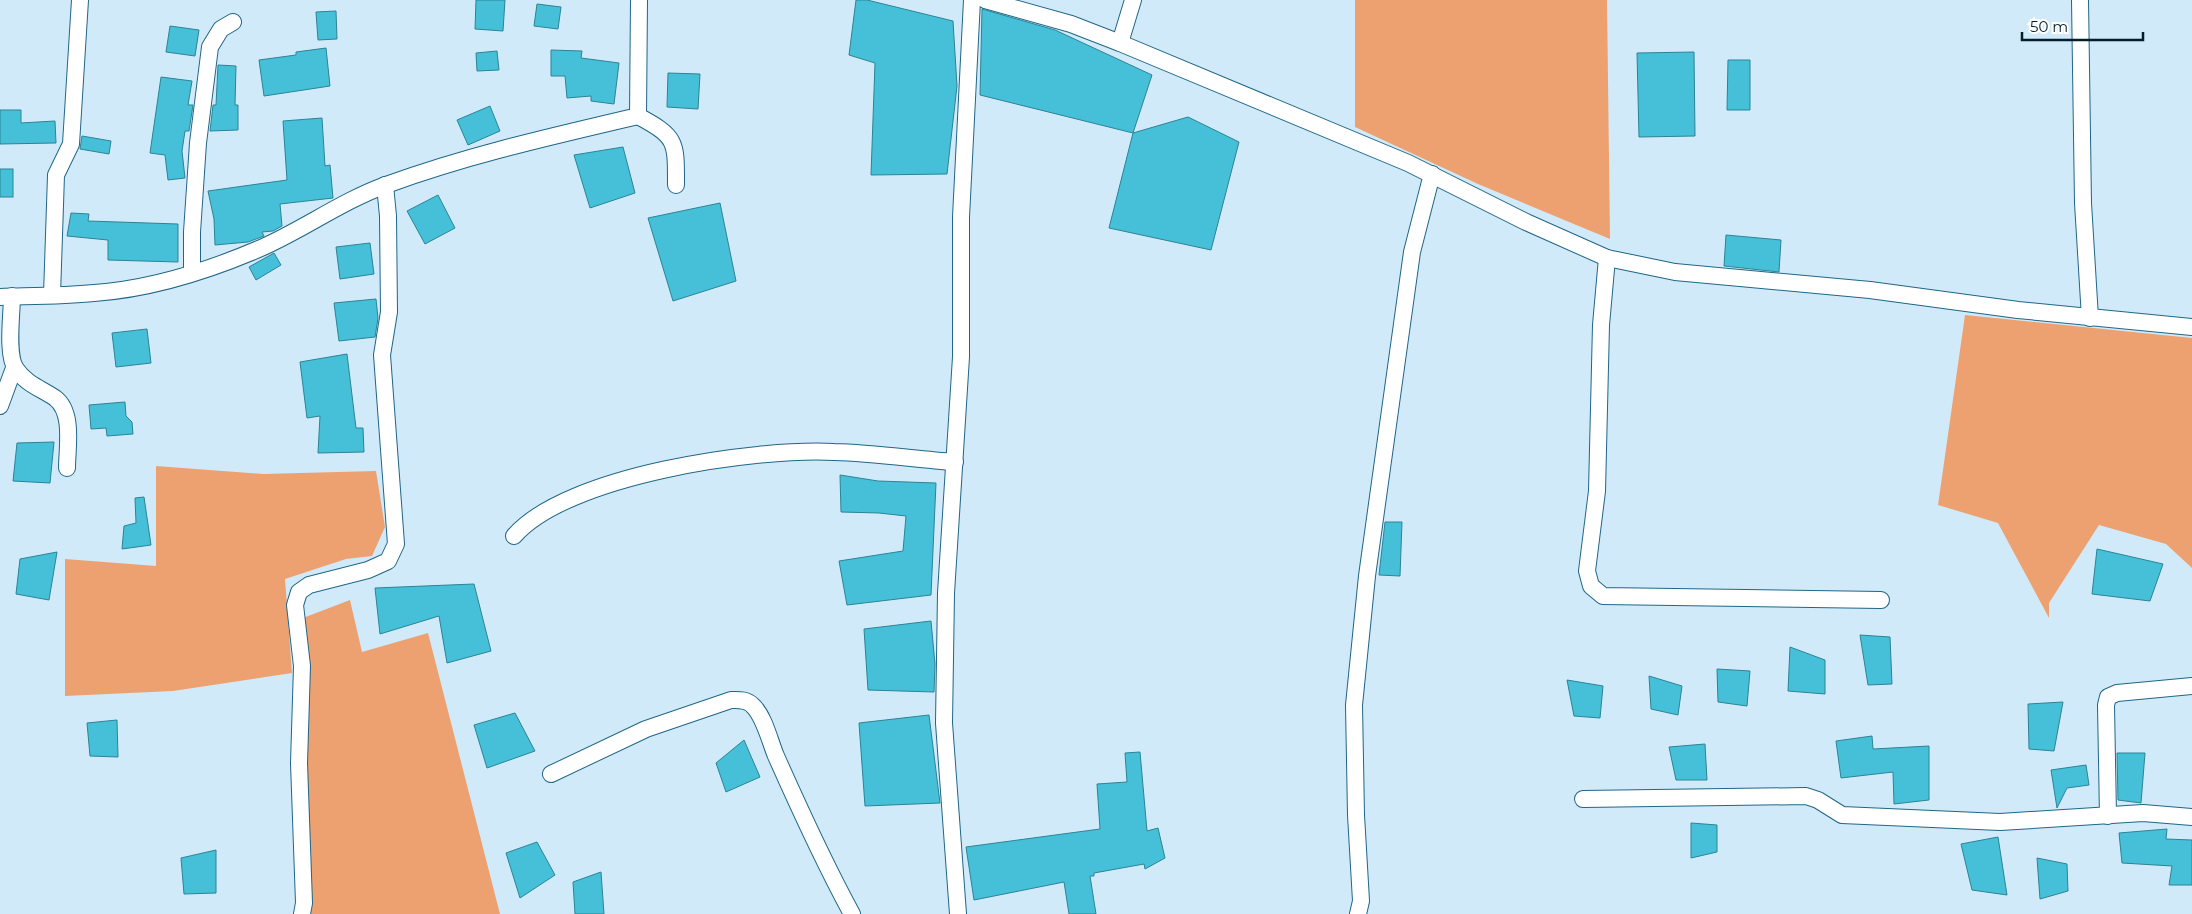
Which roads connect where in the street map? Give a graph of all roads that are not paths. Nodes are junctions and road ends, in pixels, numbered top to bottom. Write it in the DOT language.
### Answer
graph roads {
  1 [pos="80,0"];
  2 [pos="640,0"];
  3 [pos="972,0"];
  4 [pos="986,0"];
  5 [pos="1133,0"];
  6 [pos="2080,0"];
  7 [pos="233,22"];
  8 [pos="1120,43"];
  9 [pos="638,116"];
  10 [pos="1432,174"];
  11 [pos="385,185"];
  12 [pos="676,185"];
  13 [pos="1607,258"];
  14 [pos="192,272"];
  15 [pos="52,295"];
  16 [pos="6,297"];
  17 [pos="2090,318"];
  18 [pos="2192,327"];
  19 [pos="14,368"];
  20 [pos="0,406"];
  21 [pos="955,462"];
  22 [pos="67,468"];
  23 [pos="514,536"];
  24 [pos="1881,600"];
  25 [pos="2192,686"];
  26 [pos="551,774"];
  27 [pos="1583,799"];
  28 [pos="2108,816"];
  29 [pos="2192,817"];
  30 [pos="302,914"];
  31 [pos="852,914"];
  32 [pos="958,914"];
  33 [pos="1358,914"];
  1 -- 15 [label="street"];
  2 -- 9 [label="street"];
  3 -- 21 [label="street"];
  4 -- 8 [label="street"];
  5 -- 8 [label="street"];
  6 -- 17 [label="street"];
  7 -- 14 [label="street"];
  8 -- 10 [label="street"];
  9 -- 11 [label="street"];
  9 -- 12 [label="street"];
  10 -- 13 [label="street"];
  10 -- 33 [label="street"];
  11 -- 14 [label="street"];
  11 -- 30 [label="street"];
  13 -- 17 [label="street"];
  13 -- 24 [label="street"];
  14 -- 15 [label="street"];
  15 -- 16 [label="street"];
  16 -- 19 [label="street"];
  17 -- 18 [label="street"];
  19 -- 20 [label="street"];
  19 -- 22 [label="street"];
  21 -- 23 [label="street"];
  21 -- 32 [label="street"];
  25 -- 28 [label="street"];
  26 -- 31 [label="street"];
  27 -- 28 [label="street"];
  28 -- 29 [label="street"];
}
